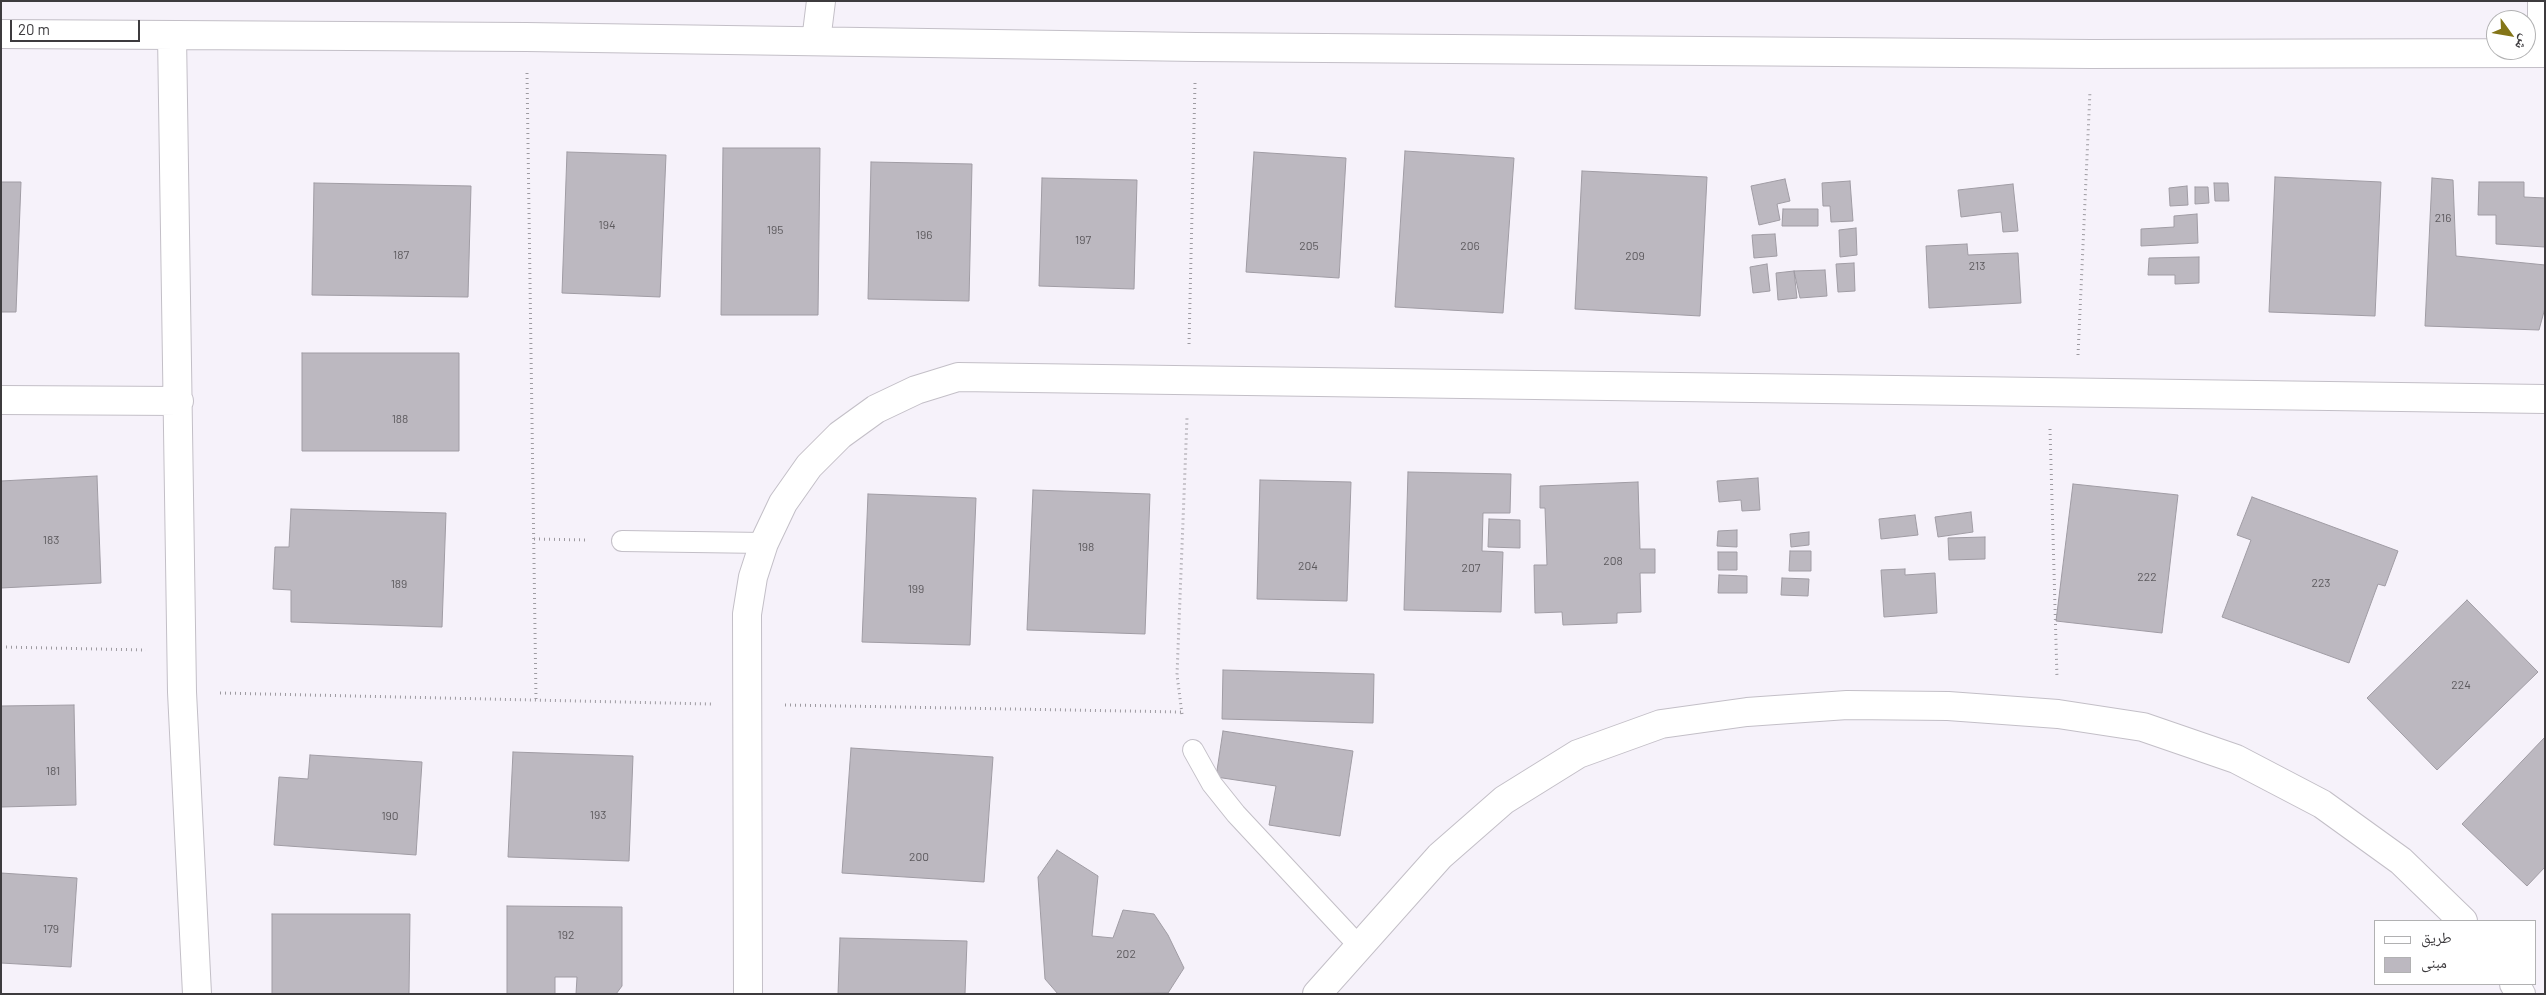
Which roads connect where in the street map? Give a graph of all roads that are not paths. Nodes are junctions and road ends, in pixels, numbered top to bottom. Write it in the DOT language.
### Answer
graph roads {
  1 [pos="820,1"];
  2 [pos="2542,1"];
  3 [pos="1,34"];
  4 [pos="172,35"];
  5 [pos="816,42"];
  6 [pos="2543,53"];
  7 [pos="2545,399"];
  8 [pos="1,400"];
  9 [pos="179,401"];
  10 [pos="622,541"];
  11 [pos="764,542"];
  12 [pos="1193,750"];
  13 [pos="2462,920"];
  14 [pos="1359,946"];
  15 [pos="197,994"];
  16 [pos="748,994"];
  17 [pos="1316,994"];
  1 -- 5 [label="street"];
  2 -- 6 [label="street"];
  3 -- 4 [label="street"];
  4 -- 5 [label="street"];
  4 -- 9 [label="street"];
  5 -- 6 [label="street"];
  7 -- 11 [label="street"];
  8 -- 9 [label="street"];
  9 -- 15 [label="street"];
  10 -- 11 [label="lane"];
  11 -- 16 [label="street"];
  12 -- 14 [label="lane"];
  13 -- 14 [label="street"];
  14 -- 17 [label="street"];
}
